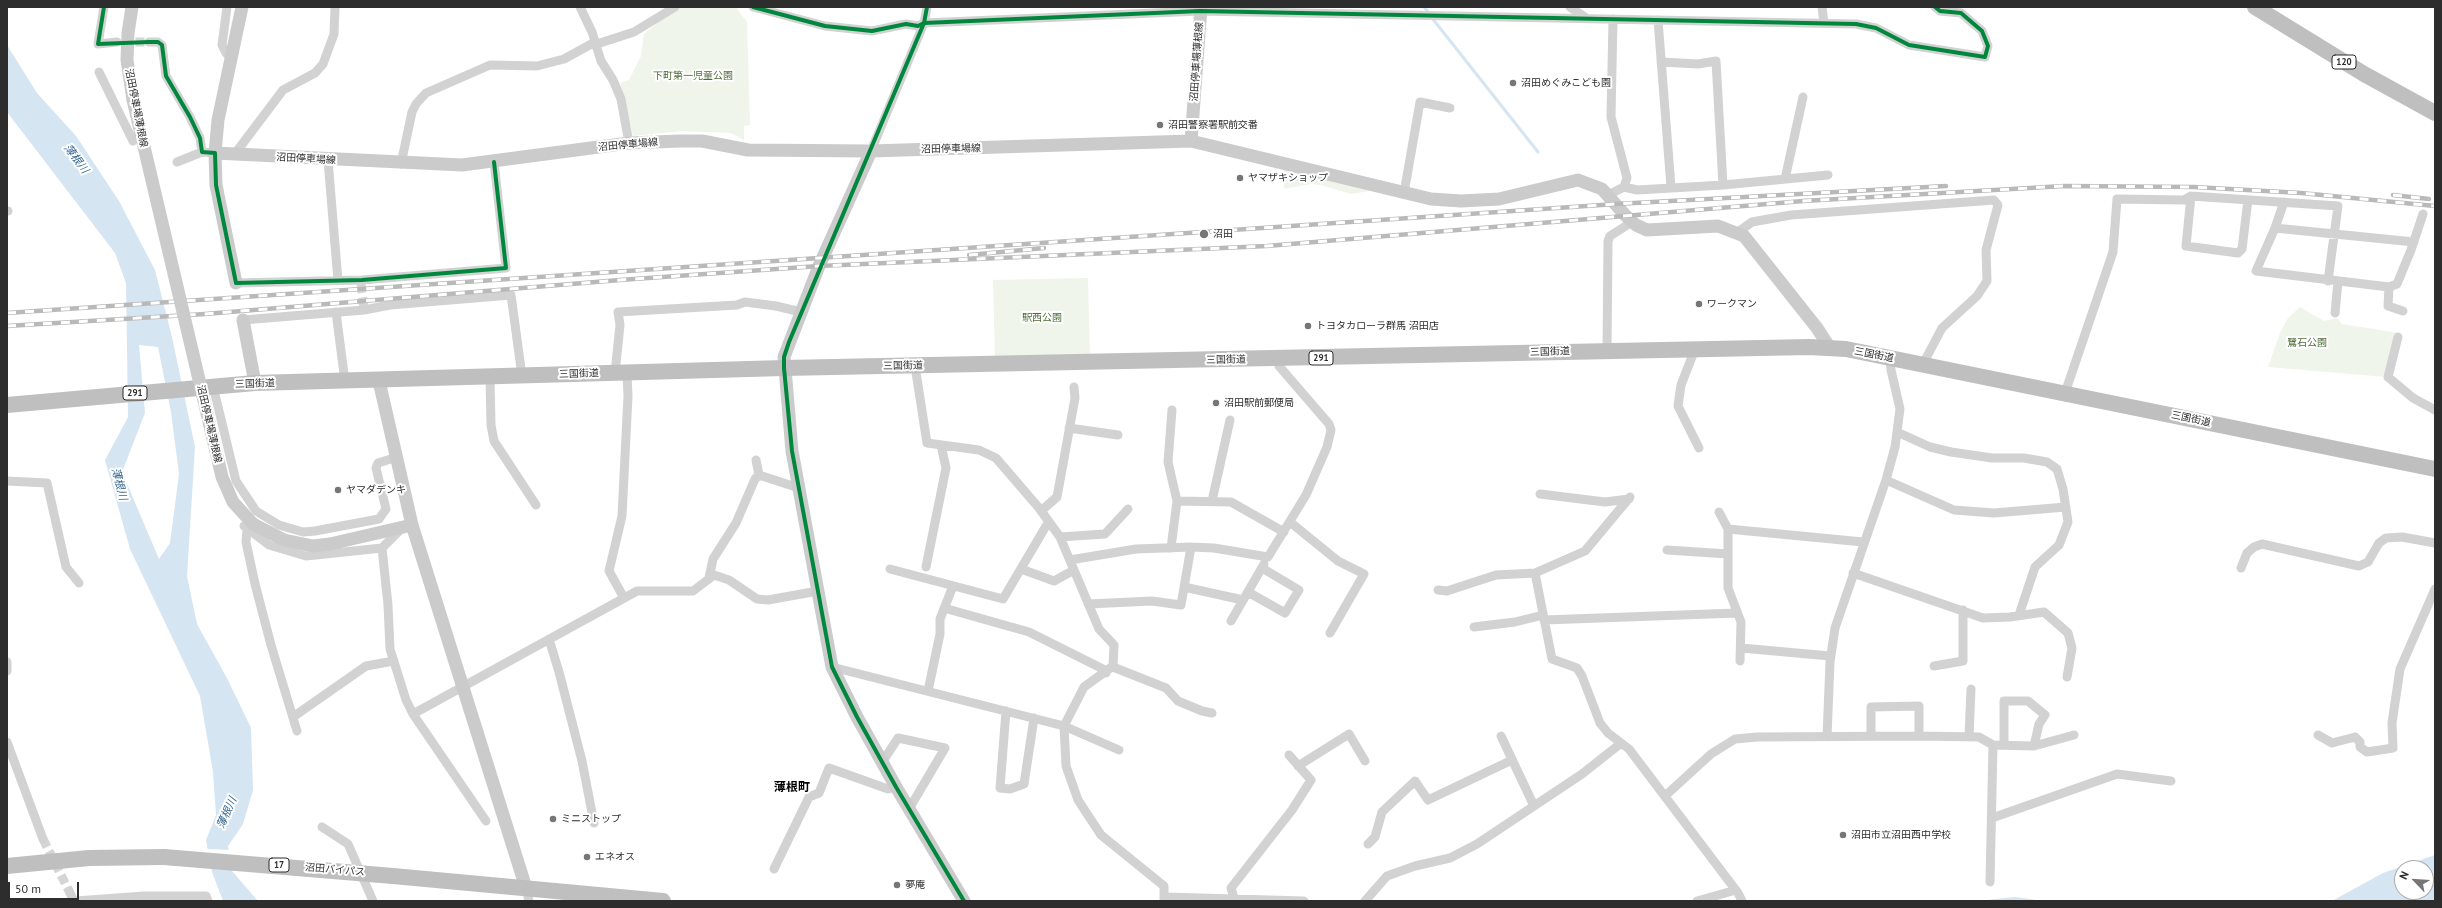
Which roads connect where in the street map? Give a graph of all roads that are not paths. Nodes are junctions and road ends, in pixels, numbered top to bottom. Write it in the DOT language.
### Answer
graph roads {
  1 [pos="104,7"];
  2 [pos="132,7"];
  3 [pos="227,7"];
  4 [pos="242,7"];
  5 [pos="336,7"];
  6 [pos="580,7"];
  7 [pos="675,7"];
  8 [pos="753,7"];
  9 [pos="927,7"];
  10 [pos="1570,7"];
  11 [pos="1822,7"];
  12 [pos="1935,7"];
  13 [pos="2255,7"];
  14 [pos="1200,9"];
  15 [pos="1586,18"];
  16 [pos="1613,19"];
  17 [pos="1658,20"];
  18 [pos="924,23"];
  19 [pos="1824,24"];
  20 [pos="117,42"];
  21 [pos="149,42"];
  22 [pos="595,42"];
  23 [pos="232,59"];
  24 [pos="1662,62"];
  25 [pos="98,72"];
  26 [pos="1803,97"];
  27 [pos="1450,108"];
  28 [pos="2435,113"];
  29 [pos="133,141"];
  30 [pos="1191,141"];
  31 [pos="629,143"];
  32 [pos="871,151"];
  33 [pos="209,153"];
  34 [pos="234,155"];
  35 [pos="328,160"];
  36 [pos="177,162"];
  37 [pos="494,162"];
  38 [pos="401,164"];
  39 [pos="1828,175"];
  40 [pos="1785,179"];
  41 [pos="1723,185"];
  42 [pos="1624,187"];
  43 [pos="1671,187"];
  44 [pos="1404,193"];
  45 [pos="1608,195"];
  46 [pos="2190,196"];
  47 [pos="2248,200"];
  48 [pos="2284,202"];
  49 [pos="2423,214"];
  50 [pos="1632,222"];
  51 [pos="2275,228"];
  52 [pos="1738,232"];
  53 [pos="2334,235"];
  54 [pos="2414,242"];
  55 [pos="2328,280"];
  56 [pos="338,281"];
  57 [pos="2338,282"];
  58 [pos="236,283"];
  59 [pos="2389,286"];
  60 [pos="2403,311"];
  61 [pos="336,312"];
  62 [pos="801,312"];
  63 [pos="2335,313"];
  64 [pos="243,320"];
  65 [pos="2398,337"];
  66 [pos="1830,348"];
  67 [pos="1695,349"];
  68 [pos="1607,350"];
  69 [pos="1890,358"];
  70 [pos="1276,359"];
  71 [pos="1922,364"];
  72 [pos="914,366"];
  73 [pos="784,368"];
  74 [pos="621,373"];
  75 [pos="522,376"];
  76 [pos="490,377"];
  77 [pos="379,381"];
  78 [pos="345,382"];
  79 [pos="255,383"];
  80 [pos="213,386"];
  81 [pos="1074,387"];
  82 [pos="2065,393"];
  83 [pos="7,405"];
  84 [pos="1172,410"];
  85 [pos="2435,410"];
  86 [pos="1230,420"];
  87 [pos="1070,428"];
  88 [pos="1897,432"];
  89 [pos="1118,435"];
  90 [pos="941,445"];
  91 [pos="1699,448"];
  92 [pos="397,457"];
  93 [pos="756,460"];
  94 [pos="2435,469"];
  95 [pos="760,475"];
  96 [pos="1886,480"];
  97 [pos="7,482"];
  98 [pos="799,488"];
  99 [pos="241,491"];
  100 [pos="1540,494"];
  101 [pos="1177,501"];
  102 [pos="1212,501"];
  103 [pos="536,506"];
  104 [pos="2066,507"];
  105 [pos="1128,509"];
  106 [pos="1042,511"];
  107 [pos="1719,512"];
  108 [pos="1290,522"];
  109 [pos="1050,523"];
  110 [pos="250,526"];
  111 [pos="407,526"];
  112 [pos="1728,529"];
  113 [pos="1284,532"];
  114 [pos="1060,537"];
  115 [pos="1863,542"];
  116 [pos="2435,543"];
  117 [pos="1191,547"];
  118 [pos="382,548"];
  119 [pos="1171,548"];
  120 [pos="1667,550"];
  121 [pos="1728,554"];
  122 [pos="1268,557"];
  123 [pos="1070,560"];
  124 [pos="926,567"];
  125 [pos="1262,568"];
  126 [pos="2241,568"];
  127 [pos="890,569"];
  128 [pos="1021,569"];
  129 [pos="1074,570"];
  130 [pos="1534,573"];
  131 [pos="1854,573"];
  132 [pos="709,578"];
  133 [pos="79,583"];
  134 [pos="953,586"];
  135 [pos="1184,587"];
  136 [pos="2435,589"];
  137 [pos="1438,590"];
  138 [pos="818,591"];
  139 [pos="1245,596"];
  140 [pos="624,598"];
  141 [pos="1088,604"];
  142 [pos="944,608"];
  143 [pos="1963,610"];
  144 [pos="1737,613"];
  145 [pos="2019,615"];
  146 [pos="1543,617"];
  147 [pos="1231,621"];
  148 [pos="1474,627"];
  149 [pos="1330,633"];
  150 [pos="549,639"];
  151 [pos="1741,648"];
  152 [pos="1830,656"];
  153 [pos="394,661"];
  154 [pos="1740,661"];
  155 [pos="7,662"];
  156 [pos="1934,666"];
  157 [pos="832,667"];
  158 [pos="1109,670"];
  159 [pos="7,671"];
  160 [pos="2067,677"];
  161 [pos="462,687"];
  162 [pos="1971,689"];
  163 [pos="928,691"];
  164 [pos="1006,711"];
  165 [pos="1212,713"];
  166 [pos="413,714"];
  167 [pos="293,717"];
  168 [pos="1034,718"];
  169 [pos="1064,726"];
  170 [pos="297,730"];
  171 [pos="2074,735"];
  172 [pos="2318,735"];
  173 [pos="1501,736"];
  174 [pos="1871,736"];
  175 [pos="1919,736"];
  176 [pos="1827,737"];
  177 [pos="1970,737"];
  178 [pos="7,742"];
  179 [pos="1620,744"];
  180 [pos="1993,745"];
  181 [pos="2004,745"];
  182 [pos="2034,746"];
  183 [pos="1119,750"];
  184 [pos="1289,755"];
  185 [pos="1512,760"];
  186 [pos="883,761"];
  187 [pos="1365,761"];
  188 [pos="1298,766"];
  189 [pos="2170,781"];
  190 [pos="896,787"];
  191 [pos="1665,796"];
  192 [pos="1534,806"];
  193 [pos="909,810"];
  194 [pos="1992,818"];
  195 [pos="486,821"];
  196 [pos="594,823"];
  197 [pos="322,827"];
  198 [pos="42,839"];
  199 [pos="1368,844"];
  200 [pos="7,866"];
  201 [pos="774,869"];
  202 [pos="1990,882"];
  203 [pos="1736,890"];
  204 [pos="69,891"];
  205 [pos="527,894"];
  206 [pos="1234,898"];
  207 [pos="1165,899"];
  208 [pos="75,901"];
  209 [pos="208,901"];
  210 [pos="373,901"];
  211 [pos="663,901"];
  212 [pos="964,901"];
  213 [pos="1304,901"];
  214 [pos="1365,901"];
  215 [pos="1697,901"];
  216 [pos="1742,901"];
  1 -- 20 [label="street"];
  2 -- 110 [label="street, 沼田停車場薄根線, bridge"];
  3 -- 23 [label="street"];
  4 -- 23 [label="street"];
  5 -- 34 [label="street"];
  6 -- 22 [label="street"];
  7 -- 22 [label="street"];
  8 -- 18 [label="street"];
  9 -- 18 [label="street"];
  10 -- 15 [label="street"];
  11 -- 19 [label="street"];
  12 -- 19 [label="street"];
  13 -- 28 [label="highway, 120"];
  14 -- 15 [label="street"];
  14 -- 18 [label="street"];
  14 -- 30 [label="street, 沼田停車場薄根線"];
  15 -- 16 [label="street"];
  16 -- 17 [label="street"];
  16 -- 42 [label="street"];
  17 -- 19 [label="street"];
  17 -- 24 [label="street"];
  18 -- 32 [label="street"];
  21 -- 33 [label="street"];
  22 -- 31 [label="street"];
  22 -- 38 [label="street"];
  23 -- 33 [label="street"];
  24 -- 41 [label="street"];
  24 -- 43 [label="street"];
  25 -- 29 [label="street"];
  26 -- 40 [label="street"];
  27 -- 44 [label="street"];
  30 -- 32 [label="street, 沼田停車場線"];
  30 -- 44 [label="street, 沼田停車場線"];
  31 -- 32 [label="street, 沼田停車場線"];
  31 -- 37 [label="street, 沼田停車場線"];
  32 -- 62 [label="street"];
  33 -- 34 [label="street, 沼田停車場線"];
  33 -- 36 [label="street"];
  33 -- 58 [label="street"];
  34 -- 35 [label="street, 沼田停車場線"];
  35 -- 38 [label="street, 沼田停車場線"];
  35 -- 56 [label="street"];
  37 -- 38 [label="street, 沼田停車場線"];
  37 -- 56 [label="street"];
  39 -- 40 [label="street"];
  40 -- 41 [label="street"];
  41 -- 43 [label="street"];
  42 -- 43 [label="street"];
  42 -- 45 [label="street"];
  44 -- 45 [label="street, 沼田停車場線"];
  45 -- 50 [label="street, 沼田停車場線"];
  46 -- 47 [label="street"];
  46 -- 47 [label="street"];
  46 -- 82 [label="street"];
  47 -- 48 [label="street"];
  48 -- 51 [label="street"];
  48 -- 53 [label="street"];
  49 -- 54 [label="street"];
  50 -- 52 [label="street"];
  50 -- 68 [label="street"];
  51 -- 53 [label="street"];
  51 -- 55 [label="street"];
  52 -- 66 [label="street"];
  52 -- 71 [label="street"];
  53 -- 54 [label="street"];
  53 -- 55 [label="street"];
  54 -- 59 [label="street"];
  55 -- 57 [label="street"];
  56 -- 58 [label="street"];
  57 -- 59 [label="street"];
  57 -- 63 [label="street"];
  59 -- 60 [label="street"];
  61 -- 64 [label="street"];
  61 -- 75 [label="street"];
  61 -- 78 [label="street"];
  62 -- 73 [label="street"];
  62 -- 74 [label="street"];
  64 -- 79 [label="street"];
  65 -- 85 [label="street"];
  66 -- 67 [label="highway, 三国街道 / 291"];
  66 -- 69 [label="highway, 三国街道 / 291"];
  67 -- 68 [label="highway, 三国街道 / 291"];
  67 -- 91 [label="street"];
  68 -- 70 [label="highway, 三国街道 / 291"];
  69 -- 71 [label="highway, 三国街道 / 291"];
  69 -- 88 [label="street"];
  70 -- 72 [label="highway, 三国街道 / 291"];
  70 -- 108 [label="street"];
  71 -- 82 [label="highway, 三国街道 / 291"];
  72 -- 73 [label="highway, 三国街道 / 291"];
  72 -- 90 [label="street"];
  73 -- 74 [label="highway, 三国街道 / 291"];
  73 -- 98 [label="street"];
  74 -- 75 [label="highway, 三国街道 / 291"];
  74 -- 140 [label="street"];
  75 -- 76 [label="highway, 三国街道 / 291"];
  76 -- 77 [label="highway, 三国街道 / 291"];
  76 -- 103 [label="street"];
  77 -- 78 [label="highway, 三国街道 / 291"];
  77 -- 92 [label="street"];
  78 -- 79 [label="highway, 三国街道 / 291"];
  79 -- 80 [label="highway, 三国街道 / 291"];
  80 -- 83 [label="highway, 三国街道 / 291"];
  80 -- 99 [label="street"];
  81 -- 87 [label="street"];
  82 -- 94 [label="highway, 三国街道 / 291"];
  84 -- 101 [label="street"];
  86 -- 102 [label="street"];
  87 -- 89 [label="street"];
  87 -- 106 [label="street"];
  88 -- 96 [label="street"];
  88 -- 104 [label="street"];
  90 -- 106 [label="street"];
  90 -- 124 [label="street"];
  92 -- 99 [label="street"];
  92 -- 111 [label="street"];
  93 -- 95 [label="street"];
  95 -- 98 [label="street"];
  95 -- 132 [label="street"];
  96 -- 104 [label="street"];
  96 -- 115 [label="street"];
  97 -- 133 [label="street"];
  98 -- 138 [label="street"];
  99 -- 110 [label="street"];
  100 -- 130 [label="street"];
  101 -- 102 [label="street"];
  101 -- 119 [label="street"];
  102 -- 113 [label="street"];
  104 -- 145 [label="street"];
  105 -- 114 [label="street"];
  106 -- 109 [label="street"];
  107 -- 112 [label="street"];
  108 -- 113 [label="street"];
  108 -- 149 [label="street"];
  109 -- 114 [label="street"];
  109 -- 128 [label="street"];
  110 -- 111 [label="street, 沼田停車場薄根線"];
  110 -- 118 [label="street"];
  110 -- 167 [label="street"];
  111 -- 118 [label="street"];
  111 -- 161 [label="street"];
  112 -- 115 [label="street"];
  112 -- 121 [label="street"];
  113 -- 122 [label="street"];
  114 -- 123 [label="street"];
  115 -- 131 [label="street"];
  116 -- 126 [label="street"];
  117 -- 119 [label="street"];
  117 -- 122 [label="street"];
  117 -- 135 [label="street"];
  118 -- 153 [label="street"];
  119 -- 123 [label="street"];
  120 -- 121 [label="street"];
  121 -- 144 [label="street"];
  122 -- 125 [label="street"];
  123 -- 129 [label="street"];
  125 -- 139 [label="street"];
  125 -- 139 [label="street"];
  127 -- 134 [label="street"];
  128 -- 129 [label="street"];
  128 -- 134 [label="street"];
  129 -- 141 [label="street"];
  130 -- 137 [label="street"];
  130 -- 146 [label="street"];
  131 -- 143 [label="street"];
  131 -- 152 [label="street"];
  132 -- 138 [label="street"];
  132 -- 140 [label="street"];
  134 -- 142 [label="street"];
  135 -- 139 [label="street"];
  135 -- 141 [label="street"];
  136 -- 172 [label="street"];
  138 -- 157 [label="street"];
  139 -- 147 [label="street"];
  140 -- 150 [label="street"];
  141 -- 158 [label="street"];
  142 -- 158 [label="street"];
  142 -- 163 [label="street"];
  143 -- 145 [label="street"];
  143 -- 156 [label="street"];
  144 -- 146 [label="street"];
  144 -- 151 [label="street"];
  145 -- 160 [label="street"];
  146 -- 148 [label="street"];
  146 -- 179 [label="street"];
  150 -- 161 [label="street"];
  150 -- 196 [label="street"];
  151 -- 152 [label="street"];
  151 -- 154 [label="street"];
  152 -- 176 [label="street"];
  153 -- 166 [label="street"];
  153 -- 167 [label="street"];
  155 -- 159 [label="street"];
  157 -- 163 [label="street"];
  157 -- 186 [label="street"];
  158 -- 165 [label="street"];
  158 -- 169 [label="street"];
  161 -- 166 [label="street"];
  161 -- 205 [label="street"];
  162 -- 177 [label="street"];
  163 -- 164 [label="street"];
  164 -- 168 [label="street"];
  164 -- 168 [label="street"];
  166 -- 195 [label="street"];
  167 -- 170 [label="street"];
  168 -- 169 [label="street"];
  169 -- 183 [label="street"];
  169 -- 207 [label="street"];
  171 -- 182 [label="street"];
  173 -- 185 [label="street"];
  174 -- 175 [label="street"];
  174 -- 175 [label="street"];
  174 -- 176 [label="street"];
  175 -- 177 [label="street"];
  176 -- 191 [label="street"];
  177 -- 180 [label="street"];
  178 -- 198 [label="street"];
  179 -- 191 [label="street"];
  179 -- 192 [label="street"];
  180 -- 181 [label="street"];
  180 -- 194 [label="street"];
  181 -- 182 [label="street"];
  181 -- 182 [label="street"];
  184 -- 188 [label="street"];
  185 -- 192 [label="street"];
  185 -- 199 [label="street"];
  186 -- 190 [label="street"];
  186 -- 193 [label="street"];
  187 -- 188 [label="street"];
  188 -- 206 [label="street"];
  189 -- 194 [label="street"];
  190 -- 193 [label="street"];
  190 -- 201 [label="street"];
  191 -- 203 [label="street"];
  192 -- 214 [label="street"];
  193 -- 212 [label="street"];
  194 -- 202 [label="street"];
  197 -- 210 [label="street"];
  200 -- 205 [label="highway, 沼田バイパス / 17, bridge"];
  203 -- 215 [label="street"];
  203 -- 216 [label="street"];
  204 -- 208 [label="street"];
  205 -- 211 [label="highway, 沼田バイパス / 17"];
  206 -- 207 [label="street"];
  206 -- 213 [label="street"];
  208 -- 209 [label="street"];
}
